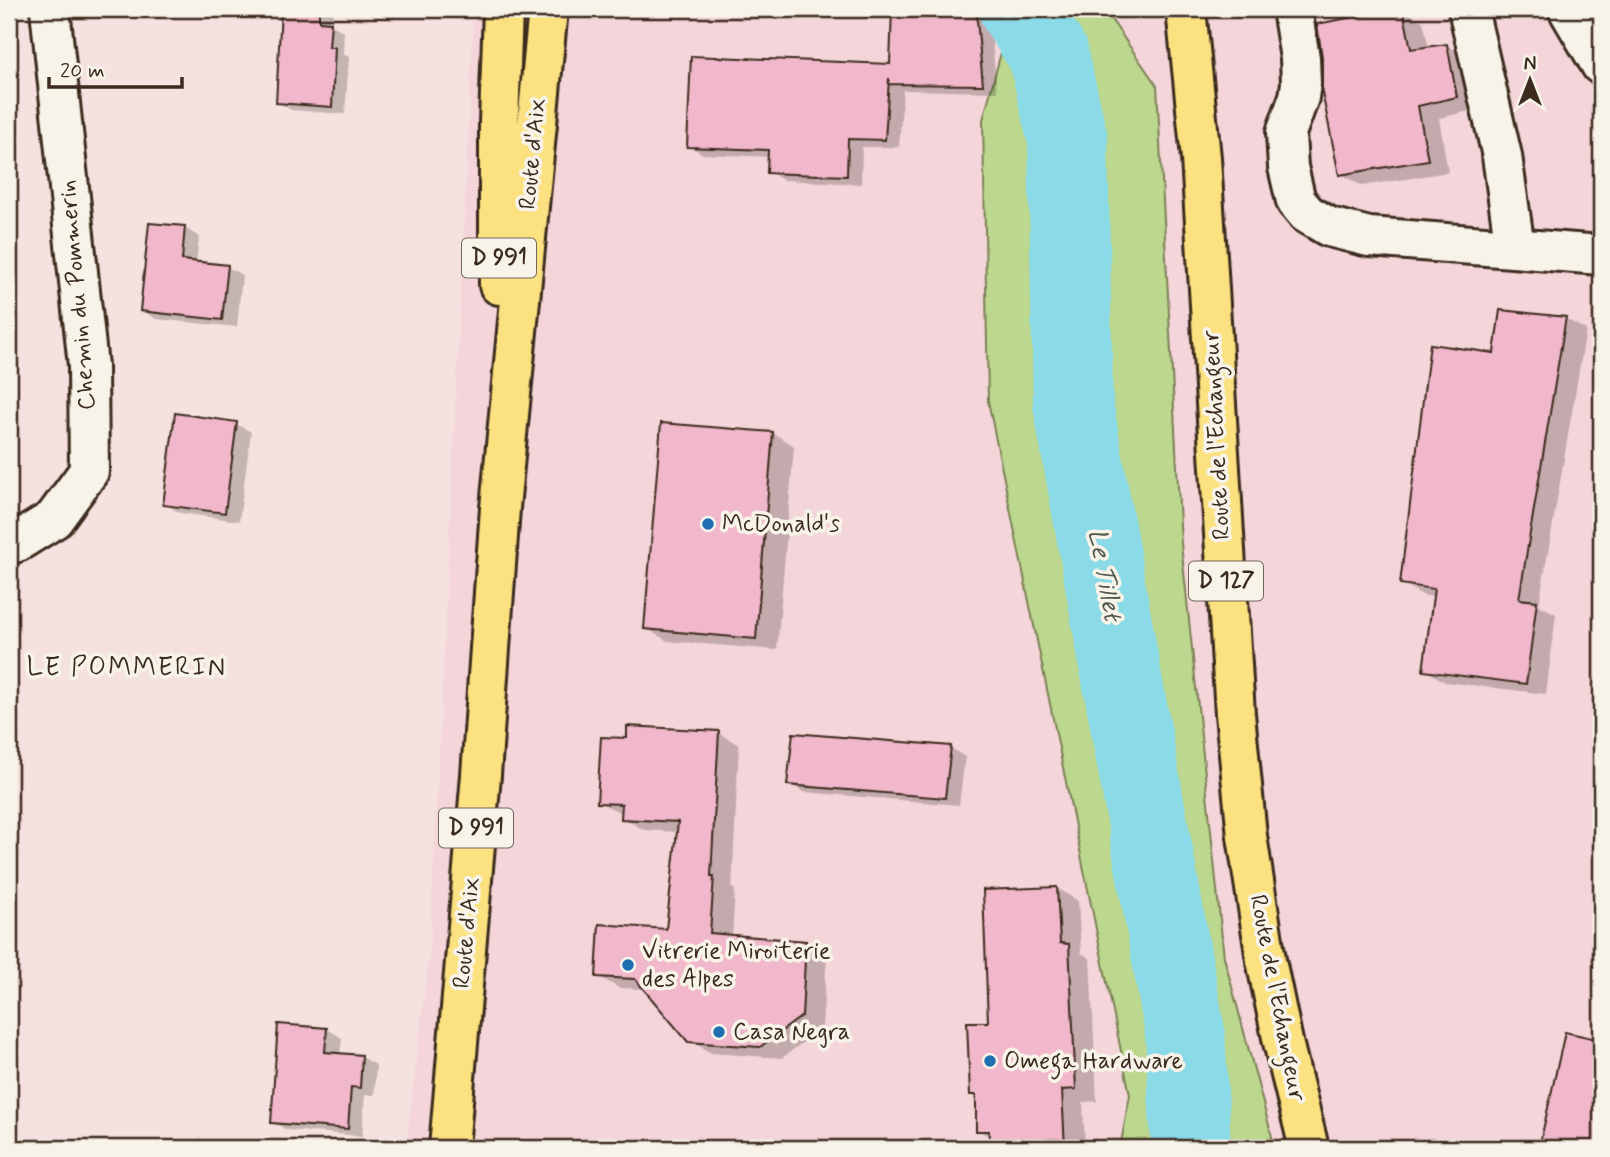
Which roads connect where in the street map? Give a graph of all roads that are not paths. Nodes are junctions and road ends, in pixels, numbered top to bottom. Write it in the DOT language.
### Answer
graph roads {
  1 [pos="50,9"];
  2 [pos="503,9"];
  3 [pos="548,9"];
  4 [pos="1186,9"];
  5 [pos="1292,9"];
  6 [pos="1468,9"];
  7 [pos="1568,9"];
  8 [pos="1601,65"];
  9 [pos="1516,248"];
  10 [pos="1601,254"];
  11 [pos="500,508"];
  12 [pos="9,545"];
  13 [pos="449,1148"];
  14 [pos="1309,1148"];
  1 -- 12 [label="street, Chemin du Pommerin"];
  2 -- 11 [label="main road, Route d'Aix / D 991"];
  3 -- 11 [label="main road, Route d'Aix / D 991"];
  4 -- 14 [label="main road, Route de l'Echangeur / D 127"];
  5 -- 9 [label="street"];
  6 -- 9 [label="street"];
  7 -- 8 [label="street"];
  9 -- 10 [label="street"];
  11 -- 13 [label="main road, Route d'Aix / D 991"];
}
